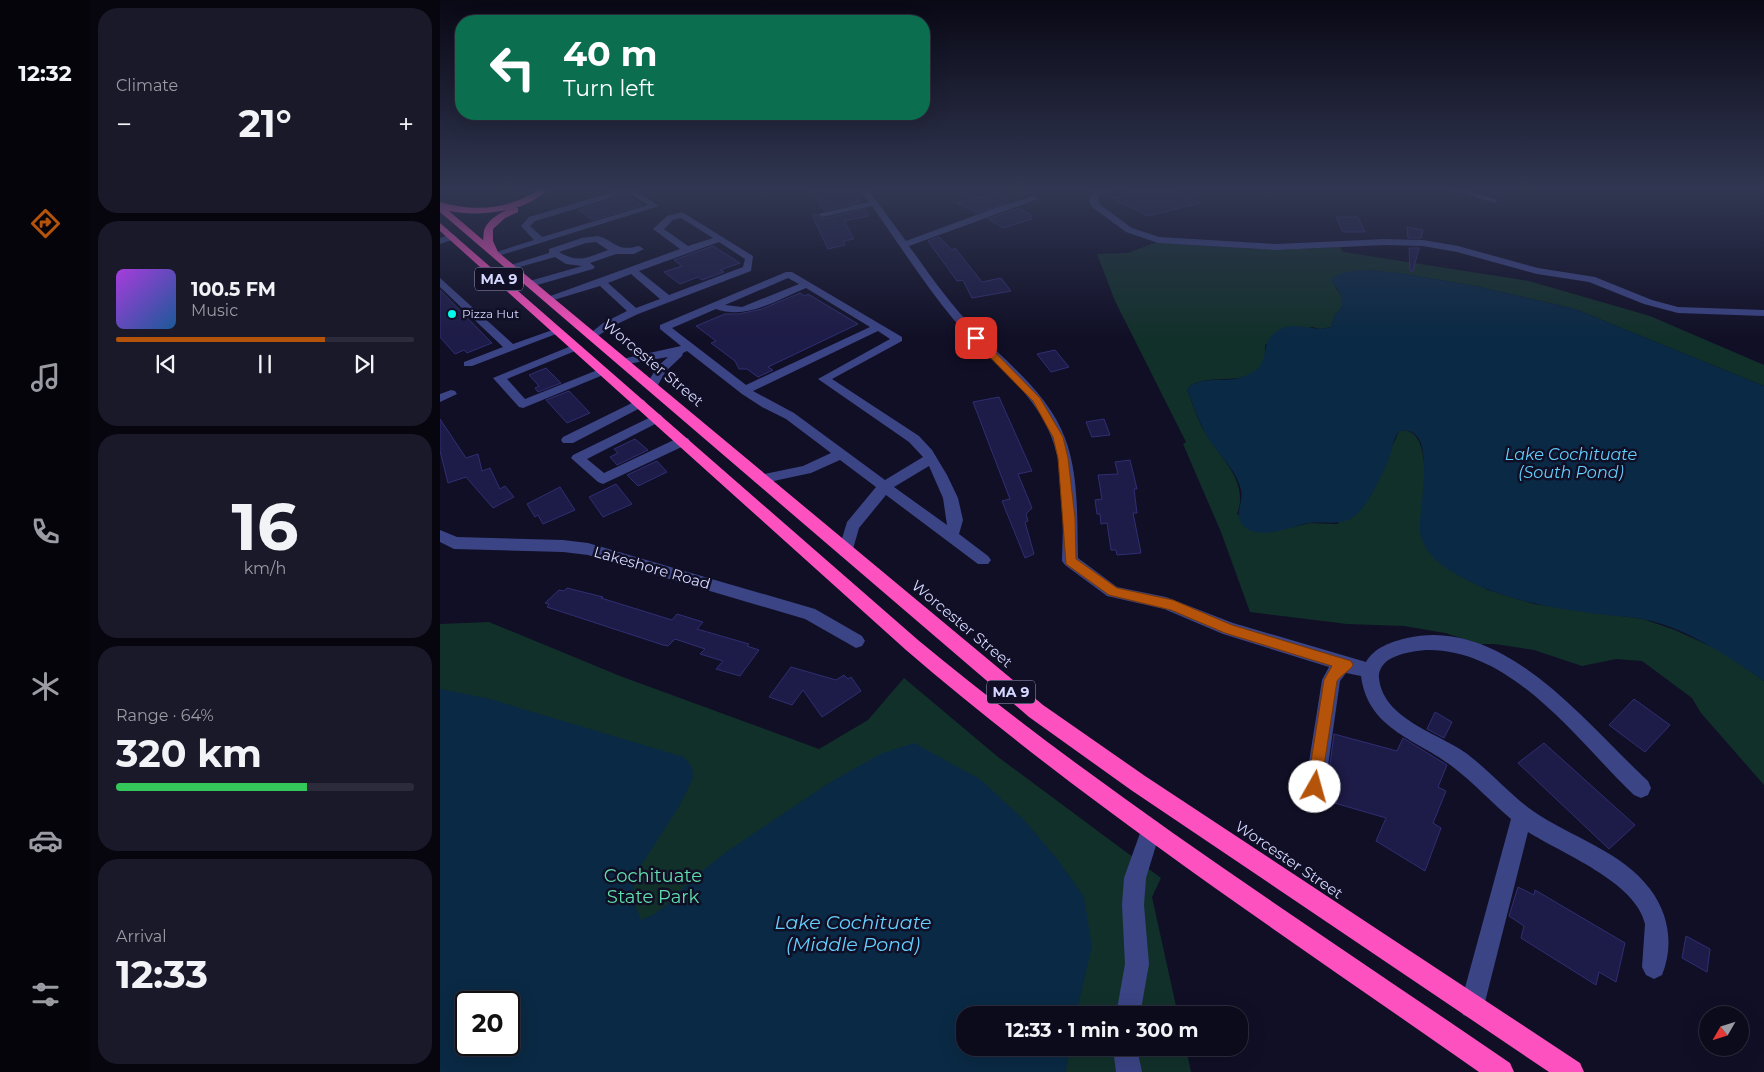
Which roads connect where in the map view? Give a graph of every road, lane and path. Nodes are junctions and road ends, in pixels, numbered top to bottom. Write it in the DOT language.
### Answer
graph roads {
  1 [pos="453,238"];
  2 [pos="476,238"];
  3 [pos="488,238"];
  4 [pos="538,238"];
  5 [pos="549,238"];
  6 [pos="670,238"];
  7 [pos="898,238"];
  8 [pos="931,238"];
  9 [pos="1151,238"];
  10 [pos="720,239"];
  11 [pos="541,241"];
  12 [pos="903,245"];
  13 [pos="640,249"];
  14 [pos="687,250"];
  15 [pos="615,251"];
  16 [pos="495,254"];
  17 [pos="556,254"];
  18 [pos="586,265"];
  19 [pos="509,266"];
  20 [pos="632,270"];
  21 [pos="440,281"];
  22 [pos="604,281"];
  23 [pos="530,284"];
  24 [pos="547,299"];
  25 [pos="668,300"];
  26 [pos="634,312"];
  27 [pos="1764,312"];
  28 [pos="878,327"];
  29 [pos="558,331"];
  30 [pos="592,337"];
  31 [pos="576,347"];
  32 [pos="690,347"];
  33 [pos="511,348"];
  34 [pos="622,362"];
  35 [pos="468,364"];
  36 [pos="604,371"];
  37 [pos="651,387"];
  38 [pos="745,390"];
  39 [pos="640,403"];
  40 [pos="657,418"];
  41 [pos="568,440"];
  42 [pos="683,441"];
  43 [pos="841,454"];
  44 [pos="932,459"];
  45 [pos="760,479"];
  46 [pos="885,486"];
  47 [pos="440,535"];
  48 [pos="951,536"];
  49 [pos="846,552"];
  50 [pos="983,560"];
  51 [pos="856,641"];
  52 [pos="1346,665"];
  53 [pos="1370,670"];
  54 [pos="1315,787"];
  55 [pos="1641,788"];
  56 [pos="1522,815"];
  57 [pos="1152,829"];
  58 [pos="1654,967"];
  59 [pos="1130,1006"];
  60 [pos="1472,1006"];
  61 [pos="1127,1056"];
  62 [pos="1129,1072"];
  63 [pos="1501,1072"];
  64 [pos="1571,1072"];
  1 -- 29 [label="highway, MA 9"];
  2 -- 16 [label="highway, Worcester Street / MA 9"];
  3 -- 16 [label="highway"];
  4 -- 11 [label="street"];
  5 -- 11 [label="street"];
  6 -- 14 [label="street"];
  7 -- 12 [label="street"];
  8 -- 12 [label="street"];
  9 -- 27 [label="street"];
  10 -- 14 [label="street"];
  10 -- 25 [label="street"];
  11 -- 16 [label="street"];
  12 -- 52 [label="street"];
  13 -- 15 [label="street"];
  14 -- 20 [label="street"];
  15 -- 17 [label="street"];
  15 -- 18 [label="street"];
  16 -- 19 [label="highway, Worcester Street / MA 9"];
  17 -- 18 [label="street"];
  17 -- 19 [label="street"];
  18 -- 22 [label="street"];
  18 -- 23 [label="street"];
  19 -- 23 [label="highway, Worcester Street / MA 9"];
  20 -- 22 [label="street"];
  20 -- 25 [label="street"];
  21 -- 33 [label="street"];
  22 -- 24 [label="street"];
  22 -- 26 [label="street"];
  23 -- 24 [label="highway, Worcester Street / MA 9"];
  24 -- 30 [label="highway, Worcester Street / MA 9"];
  25 -- 26 [label="street"];
  26 -- 30 [label="street"];
  28 -- 32 [label="street"];
  28 -- 38 [label="street"];
  28 -- 44 [label="street"];
  29 -- 31 [label="highway, MA 9"];
  29 -- 33 [label="street"];
  30 -- 34 [label="highway, Worcester Street / MA 9"];
  31 -- 36 [label="highway, MA 9"];
  31 -- 36 [label="street"];
  32 -- 34 [label="street"];
  32 -- 37 [label="street"];
  32 -- 38 [label="street"];
  33 -- 35 [label="street"];
  34 -- 37 [label="highway, Worcester Street / MA 9"];
  36 -- 39 [label="highway, MA 9"];
  37 -- 45 [label="highway, Worcester Street / MA 9"];
  38 -- 43 [label="street"];
  39 -- 40 [label="highway, MA 9"];
  39 -- 41 [label="street"];
  40 -- 42 [label="highway, MA 9"];
  40 -- 42 [label="street"];
  42 -- 57 [label="highway, MA 9"];
  43 -- 45 [label="street"];
  43 -- 46 [label="street"];
  44 -- 46 [label="street"];
  44 -- 48 [label="street"];
  45 -- 49 [label="highway, Worcester Street / MA 9"];
  46 -- 48 [label="street"];
  46 -- 49 [label="street"];
  47 -- 51 [label="street, Lakeshore Road"];
  48 -- 50 [label="street"];
  49 -- 60 [label="highway, Worcester Street / MA 9"];
  52 -- 53 [label="street"];
  52 -- 54 [label="street"];
  53 -- 55 [label="street"];
  53 -- 56 [label="street"];
  56 -- 58 [label="street"];
  56 -- 60 [label="street"];
  57 -- 59 [label="street"];
  57 -- 63 [label="highway, MA 9"];
  60 -- 64 [label="highway, Worcester Street / MA 9"];
  61 -- 62 [label="street"];
}
